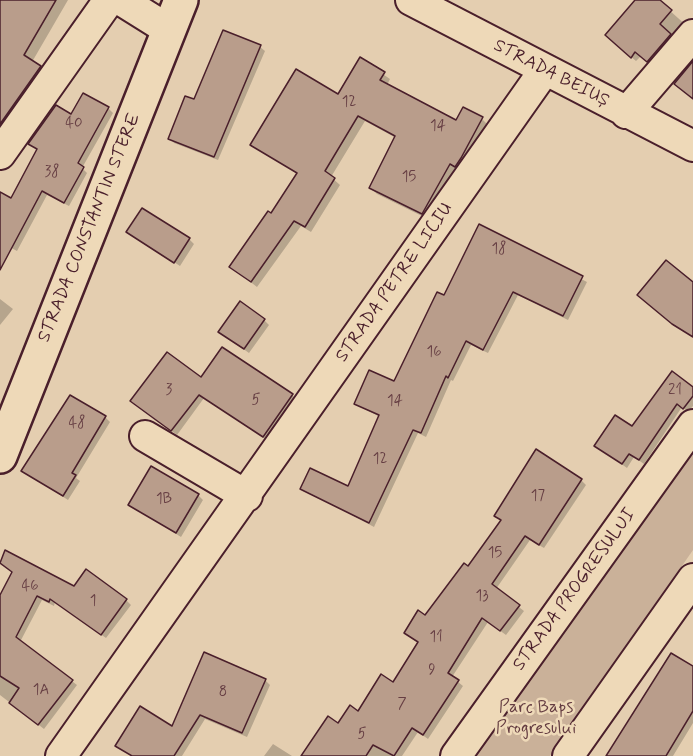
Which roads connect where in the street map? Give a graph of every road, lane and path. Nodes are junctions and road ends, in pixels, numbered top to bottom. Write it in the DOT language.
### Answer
graph roads {
  1 [pos="109,0"];
  2 [pos="121,0"];
  3 [pos="181,0"];
  4 [pos="411,0"];
  5 [pos="169,30"];
  6 [pos="693,35"];
  7 [pos="544,71"];
  8 [pos="626,112"];
  9 [pos="693,146"];
  10 [pos="0,154"];
  11 [pos="693,425"];
  12 [pos="144,436"];
  13 [pos="0,456"];
  14 [pos="247,496"];
  15 [pos="693,579"];
  16 [pos="62,756"];
  17 [pos="456,756"];
  18 [pos="568,756"];
  1 -- 10 [label="street"];
  2 -- 5 [label="street"];
  3 -- 5 [label="street, STRADA CONSTANTIN STERE"];
  4 -- 7 [label="street, STRADA BEIUȘ"];
  5 -- 13 [label="street, STRADA CONSTANTIN STERE"];
  6 -- 8 [label="street"];
  7 -- 8 [label="street, STRADA BEIUȘ"];
  7 -- 14 [label="street, STRADA PETRE LICIU"];
  8 -- 9 [label="street, STRADA BEIUȘ"];
  11 -- 17 [label="street, STRADA PROGRESULUI"];
  12 -- 14 [label="street"];
  14 -- 16 [label="street, STRADA PETRE LICIU"];
  15 -- 18 [label="street"];
}
